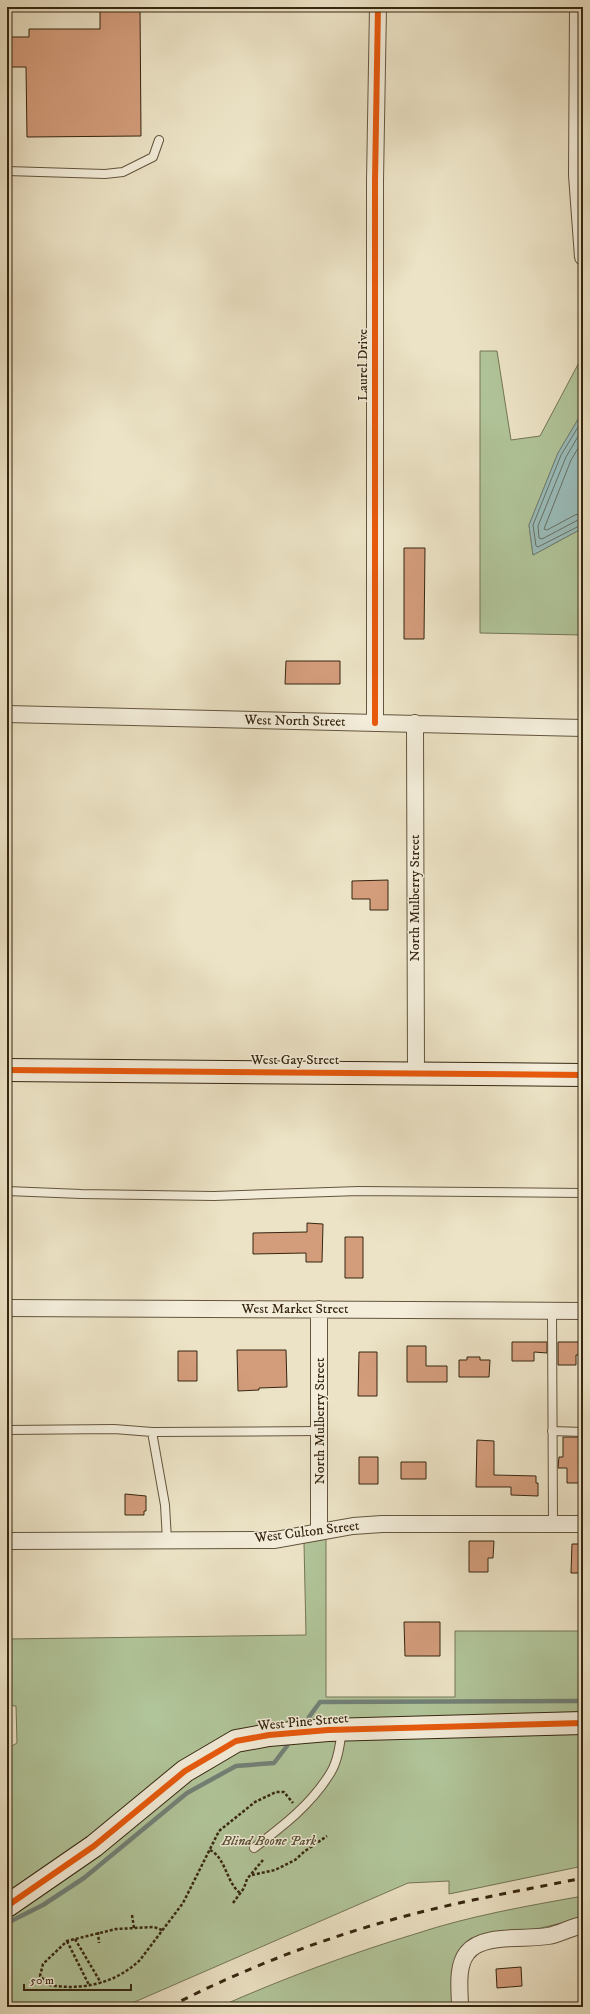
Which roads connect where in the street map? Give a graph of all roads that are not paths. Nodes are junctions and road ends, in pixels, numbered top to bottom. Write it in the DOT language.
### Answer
graph roads {
  1 [pos="378,7"];
  2 [pos="578,7"];
  3 [pos="159,140"];
  4 [pos="7,171"];
  5 [pos="583,257"];
  6 [pos="7,714"];
  7 [pos="375,723"];
  8 [pos="415,724"];
  9 [pos="583,728"];
  10 [pos="7,1070"];
  11 [pos="416,1073"];
  12 [pos="583,1075"];
  13 [pos="7,1191"];
  14 [pos="583,1193"];
  15 [pos="7,1308"];
  16 [pos="319,1309"];
  17 [pos="552,1311"];
  18 [pos="583,1311"];
  19 [pos="7,1430"];
  20 [pos="320,1431"];
  21 [pos="552,1431"];
  22 [pos="152,1432"];
  23 [pos="583,1432"];
  24 [pos="553,1524"];
  25 [pos="583,1524"];
  26 [pos="319,1532"];
  27 [pos="168,1540"];
  28 [pos="7,1541"];
  29 [pos="583,1723"];
  30 [pos="342,1730"];
  31 [pos="254,1848"];
  32 [pos="7,1906"];
  33 [pos="583,1925"];
  34 [pos="460,2007"];
  1 -- 7 [label="street, Laurel Drive"];
  2 -- 5 [label="street"];
  3 -- 4 [label="lane"];
  6 -- 7 [label="street, West North Street"];
  7 -- 8 [label="street, West North Street"];
  8 -- 9 [label="street, West North Street"];
  8 -- 11 [label="street, North Mulberry Street"];
  10 -- 11 [label="street, West Gay Street"];
  11 -- 12 [label="street, West Gay Street"];
  13 -- 14 [label="lane"];
  15 -- 16 [label="street, West Market Street"];
  16 -- 17 [label="street, West Market Street"];
  16 -- 20 [label="street, North Mulberry Street"];
  17 -- 18 [label="street, West Market Street"];
  17 -- 21 [label="lane"];
  19 -- 22 [label="lane"];
  20 -- 22 [label="lane"];
  20 -- 26 [label="street, North Mulberry Street"];
  21 -- 23 [label="lane"];
  21 -- 24 [label="lane"];
  22 -- 27 [label="lane"];
  24 -- 25 [label="street, West Culton Street"];
  24 -- 26 [label="street, West Culton Street"];
  26 -- 27 [label="street, West Culton Street"];
  27 -- 28 [label="street, West Culton Street"];
  29 -- 30 [label="street, West Pine Street"];
  30 -- 31 [label="lane"];
  30 -- 32 [label="street, West Pine Street"];
  33 -- 34 [label="street"];
}
